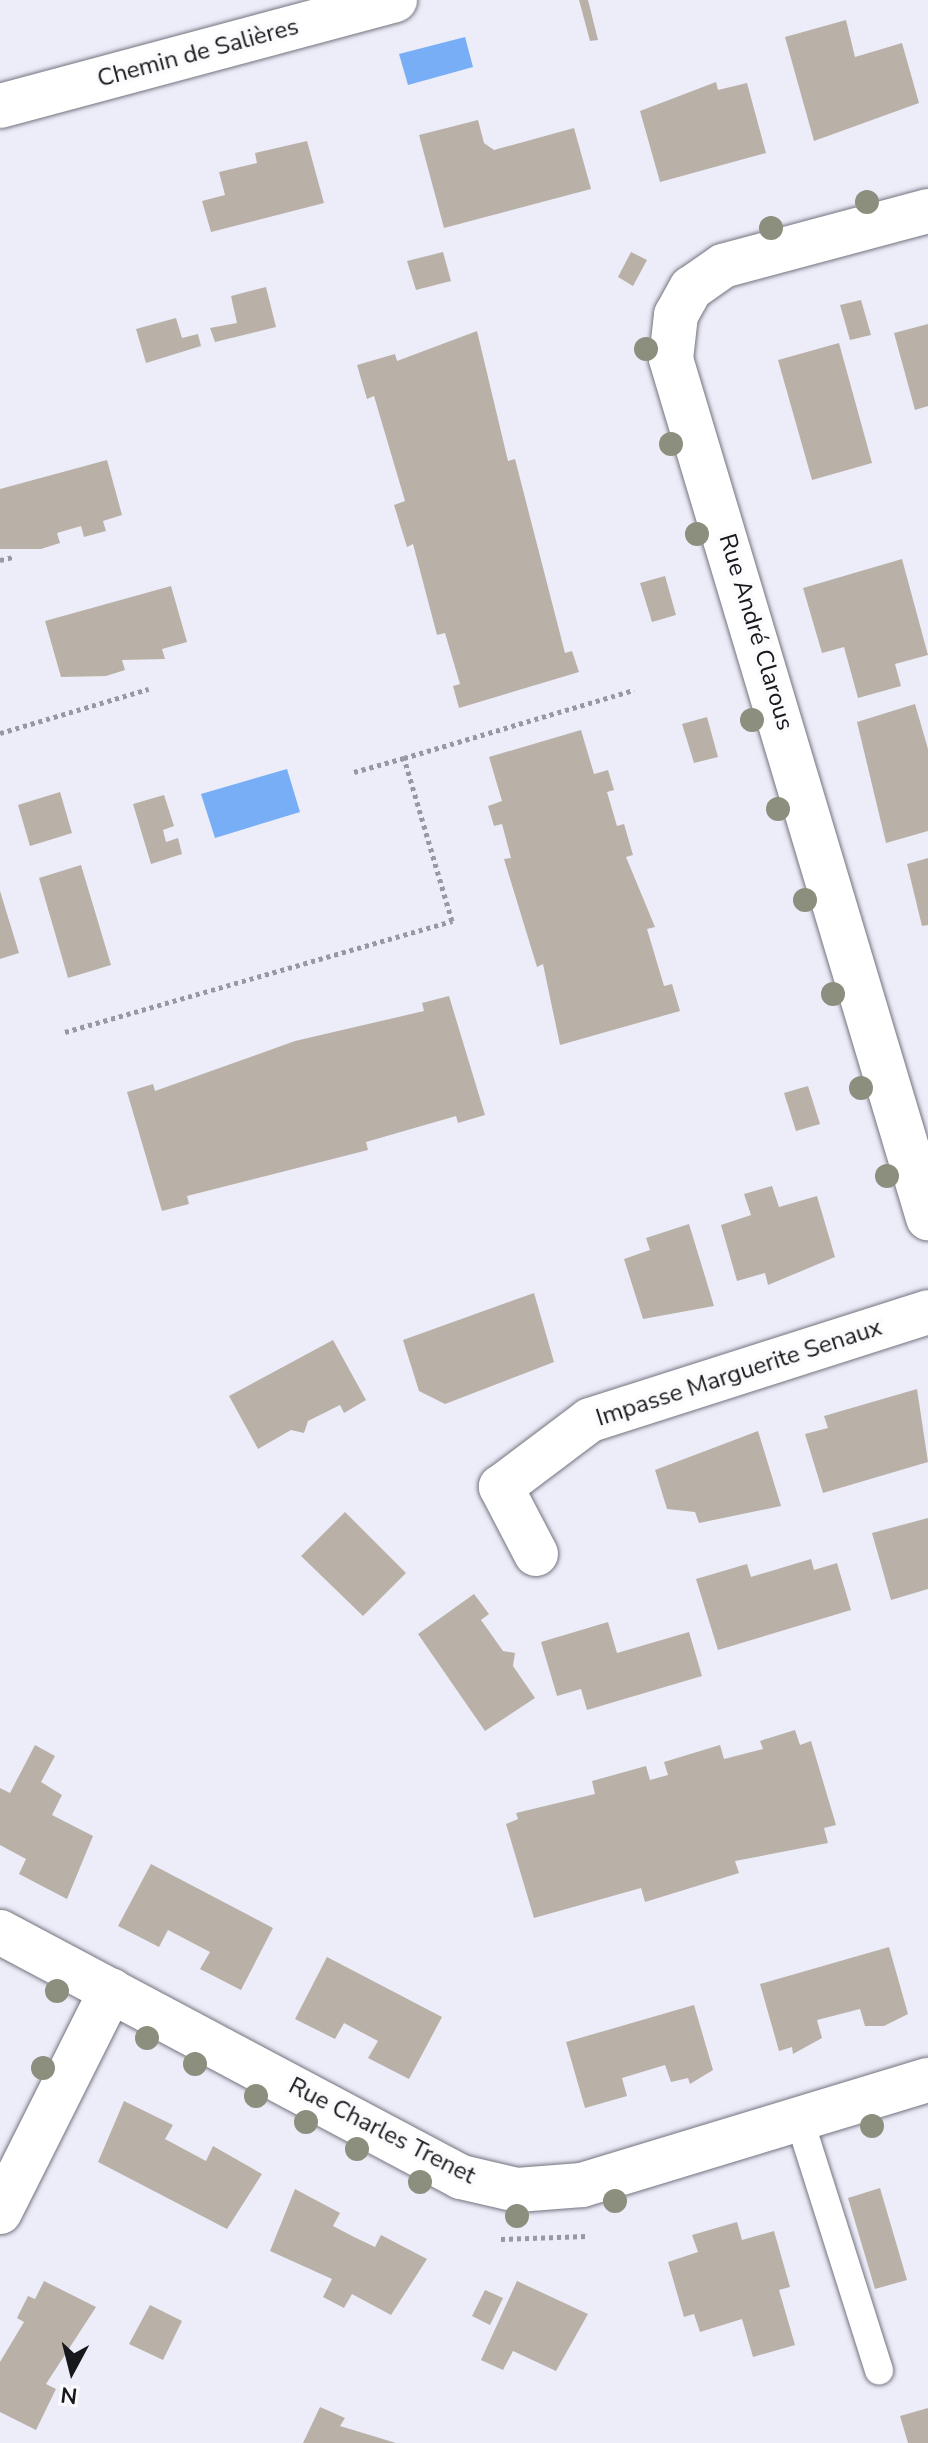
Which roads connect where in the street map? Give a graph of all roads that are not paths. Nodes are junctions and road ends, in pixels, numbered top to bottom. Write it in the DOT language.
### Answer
graph roads {
  1 [pos="395,0"];
  2 [pos="0,106"];
  3 [pos="928,211"];
  4 [pos="928,1218"];
  5 [pos="928,1312"];
  6 [pos="536,1554"];
  7 [pos="0,1932"];
  8 [pos="111,1990"];
  9 [pos="928,2080"];
  10 [pos="798,2115"];
  11 [pos="0,2212"];
  12 [pos="879,2370"];
  1 -- 2 [label="street, Chemin de Salières"];
  3 -- 4 [label="street, Rue André Clarous"];
  5 -- 6 [label="street, Impasse Marguerite Senaux"];
  7 -- 8 [label="street, Rue Charles Trenet"];
  8 -- 10 [label="street, Rue Charles Trenet"];
  8 -- 11 [label="street"];
  9 -- 10 [label="street, Rue Charles Trenet"];
  10 -- 12 [label="lane"];
}
